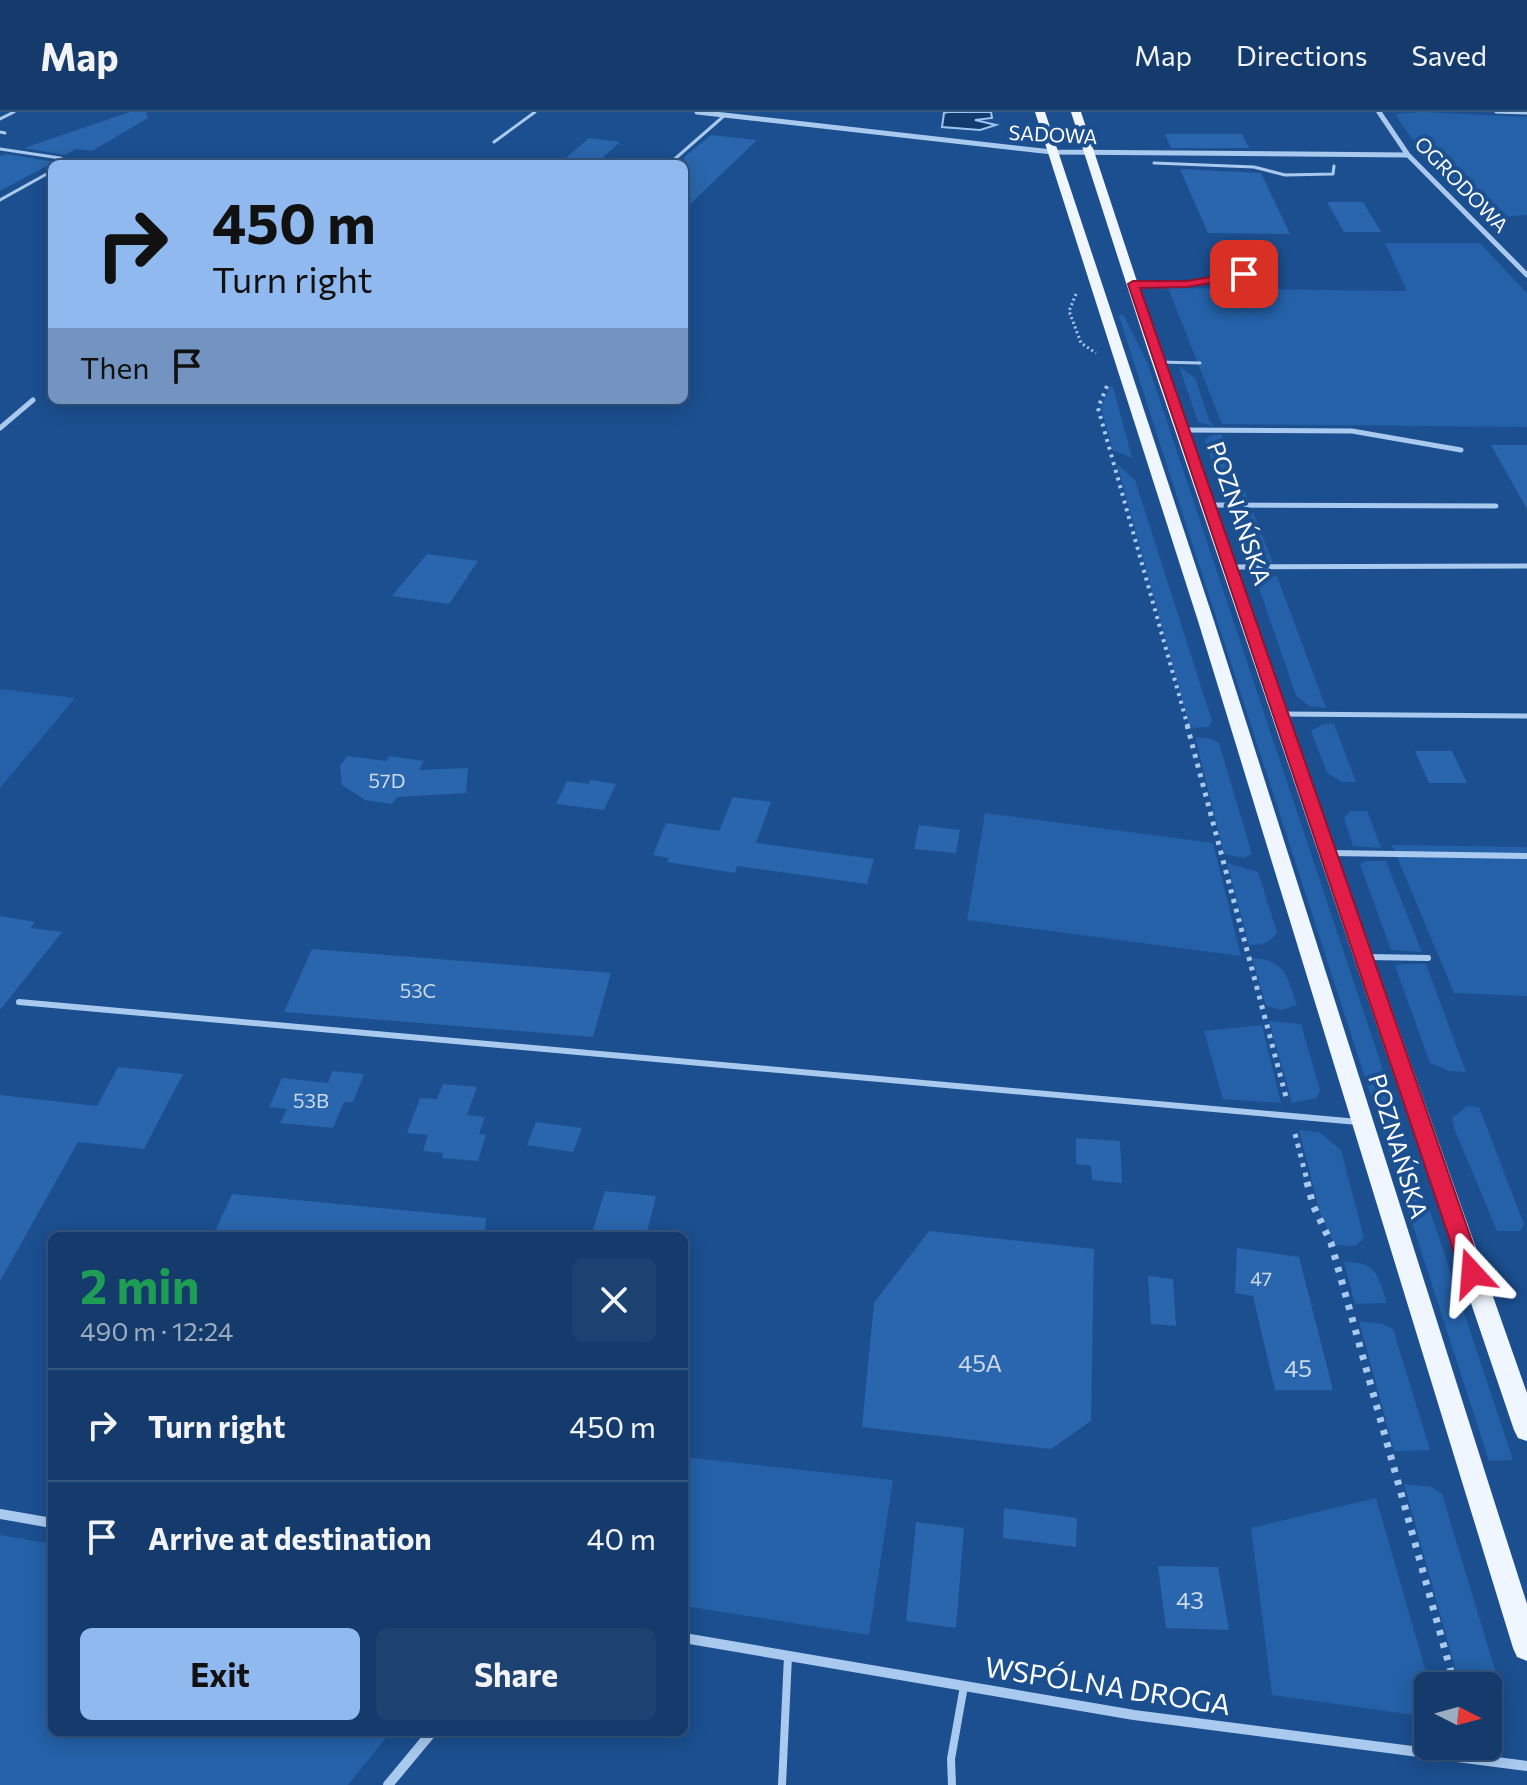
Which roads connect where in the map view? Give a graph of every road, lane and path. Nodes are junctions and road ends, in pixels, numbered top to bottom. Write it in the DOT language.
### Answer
graph roads {
  1 [pos="11,112"];
  2 [pos="535,112"];
  3 [pos="697,112"];
  4 [pos="1040,112"];
  5 [pos="1076,112"];
  6 [pos="1379,112"];
  7 [pos="1496,112"];
  8 [pos="1527,113"];
  9 [pos="725,115"];
  10 [pos="0,119"];
  11 [pos="494,142"];
  12 [pos="0,149"];
  13 [pos="1052,152"];
  14 [pos="1090,152"];
  15 [pos="1408,155"];
  16 [pos="64,160"];
  17 [pos="674,160"];
  18 [pos="1154,163"];
  19 [pos="1334,166"];
  20 [pos="48,173"];
  21 [pos="0,200"];
  22 [pos="1524,268"];
  23 [pos="1244,274"];
  24 [pos="1527,275"];
  25 [pos="1133,284"];
  26 [pos="1077,293"];
  27 [pos="1103,358"];
  28 [pos="1158,362"];
  29 [pos="1200,363"];
  30 [pos="1108,382"];
  31 [pos="33,400"];
  32 [pos="0,428"];
  33 [pos="1182,430"];
  34 [pos="1461,450"];
  35 [pos="1208,505"];
  36 [pos="1496,506"];
  37 [pos="1527,566"];
  38 [pos="1229,567"];
  39 [pos="1280,714"];
  40 [pos="1527,716"];
  41 [pos="1327,853"];
  42 [pos="1527,856"];
  43 [pos="1364,957"];
  44 [pos="1428,958"];
  45 [pos="19,1002"];
  46 [pos="1291,1116"];
  47 [pos="1363,1123"];
  48 [pos="1527,1430"];
  49 [pos="0,1514"];
  50 [pos="48,1522"];
  51 [pos="688,1639"];
  52 [pos="1527,1648"];
  53 [pos="788,1656"];
  54 [pos="1451,1672"];
  55 [pos="964,1686"];
  56 [pos="429,1736"];
  57 [pos="1527,1766"];
  58 [pos="388,1785"];
  59 [pos="782,1785"];
  60 [pos="952,1785"];
  1 -- 10 [label="lane"];
  2 -- 11 [label="lane"];
  3 -- 9 [label="street, SADOWA"];
  4 -- 13 [label="main road, POZNAŃSKA"];
  5 -- 14 [label="main road, POZNAŃSKA"];
  6 -- 15 [label="street, OGRODOWA"];
  7 -- 8 [label="lane"];
  9 -- 13 [label="street, SADOWA"];
  9 -- 17 [label="lane"];
  12 -- 16 [label="lane"];
  13 -- 14 [label="street, SADOWA"];
  13 -- 47 [label="main road, POZNAŃSKA"];
  14 -- 15 [label="street, SADOWA"];
  14 -- 25 [label="main road, POZNAŃSKA"];
  15 -- 22 [label="street, OGRODOWA"];
  18 -- 19 [label="lane"];
  20 -- 21 [label="lane"];
  22 -- 24 [label="street, OGRODOWA"];
  23 -- 25 [label="lane"];
  25 -- 28 [label="main road, POZNAŃSKA"];
  26 -- 27 [label="path"];
  28 -- 29 [label="lane"];
  28 -- 33 [label="main road, POZNAŃSKA"];
  30 -- 46 [label="path"];
  31 -- 32 [label="lane"];
  33 -- 34 [label="lane"];
  33 -- 35 [label="main road, POZNAŃSKA"];
  35 -- 36 [label="lane"];
  35 -- 38 [label="main road, POZNAŃSKA"];
  37 -- 38 [label="lane"];
  38 -- 39 [label="main road, POZNAŃSKA"];
  39 -- 40 [label="lane"];
  39 -- 41 [label="main road, POZNAŃSKA"];
  41 -- 42 [label="lane"];
  41 -- 43 [label="main road, POZNAŃSKA"];
  43 -- 44 [label="lane"];
  43 -- 48 [label="main road, POZNAŃSKA"];
  45 -- 46 [label="lane"];
  46 -- 47 [label="lane"];
  46 -- 54 [label="path"];
  47 -- 52 [label="main road, POZNAŃSKA"];
  49 -- 50 [label="street"];
  51 -- 53 [label="street, WSPÓLNA DROGA"];
  53 -- 55 [label="street, WSPÓLNA DROGA"];
  53 -- 59 [label="lane"];
  55 -- 57 [label="street, WSPÓLNA DROGA"];
  55 -- 60 [label="lane"];
  56 -- 58 [label="street"];
}
